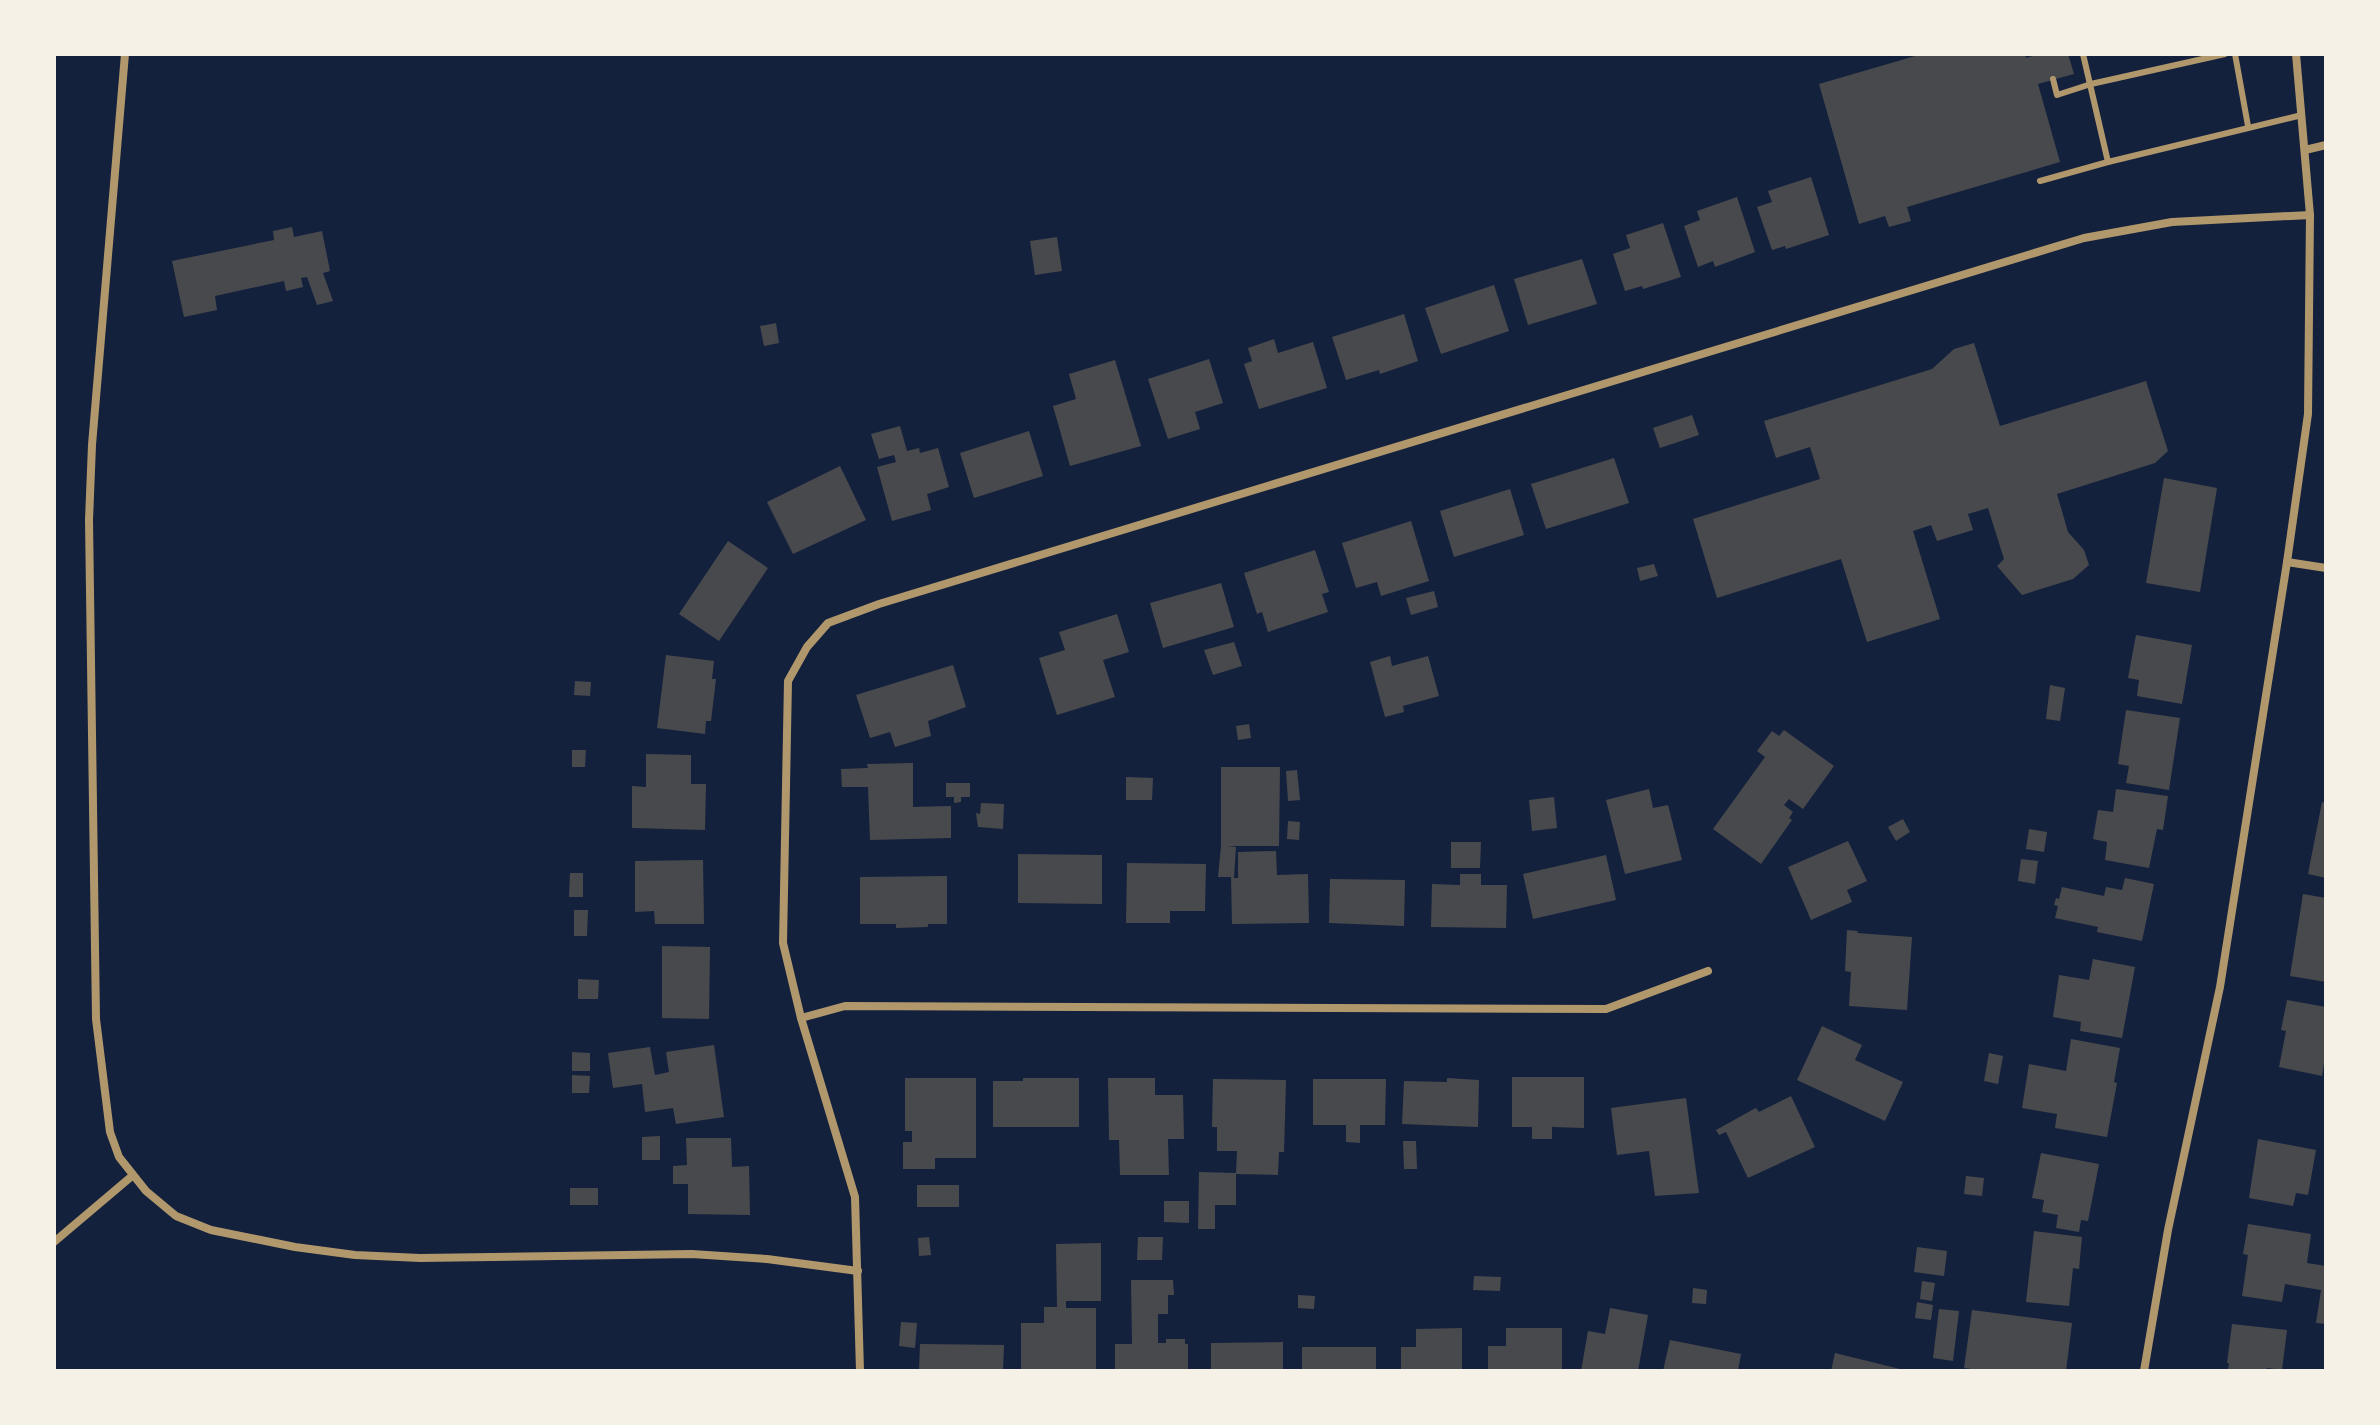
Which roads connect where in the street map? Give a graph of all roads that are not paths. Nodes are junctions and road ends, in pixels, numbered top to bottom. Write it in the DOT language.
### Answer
graph roads {
  1 [pos="125,54"];
  2 [pos="2083,54"];
  3 [pos="2225,54"];
  4 [pos="2235,54"];
  5 [pos="2296,54"];
  6 [pos="2053,79"];
  7 [pos="2091,84"];
  8 [pos="2302,115"];
  9 [pos="2248,126"];
  10 [pos="2326,145"];
  11 [pos="2305,150"];
  12 [pos="2108,162"];
  13 [pos="2040,181"];
  14 [pos="2310,215"];
  15 [pos="2287,562"];
  16 [pos="2326,568"];
  17 [pos="1708,971"];
  18 [pos="801,1018"];
  19 [pos="132,1176"];
  20 [pos="54,1242"];
  21 [pos="858,1271"];
  22 [pos="860,1371"];
  23 [pos="2144,1371"];
  1 -- 19 [label="street"];
  2 -- 7 [label="lane"];
  3 -- 7 [label="lane"];
  4 -- 9 [label="lane"];
  5 -- 8 [label="street"];
  6 -- 7 [label="lane"];
  7 -- 12 [label="lane"];
  8 -- 9 [label="lane"];
  8 -- 11 [label="street"];
  9 -- 12 [label="lane"];
  10 -- 11 [label="street"];
  11 -- 14 [label="street"];
  12 -- 13 [label="lane"];
  14 -- 15 [label="street"];
  14 -- 18 [label="street"];
  15 -- 16 [label="street"];
  15 -- 23 [label="street"];
  17 -- 18 [label="street"];
  18 -- 21 [label="street"];
  19 -- 20 [label="street"];
  19 -- 21 [label="street"];
  21 -- 22 [label="street"];
}
